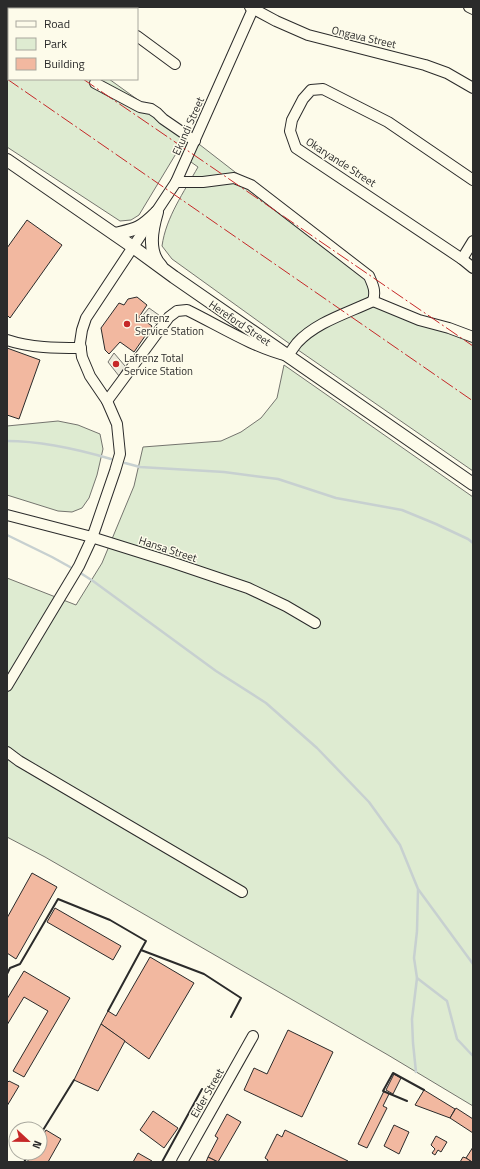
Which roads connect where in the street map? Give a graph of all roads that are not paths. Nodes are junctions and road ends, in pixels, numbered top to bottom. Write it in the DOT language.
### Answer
graph roads {
  1 [pos="469,7"];
  2 [pos="252,8"];
  3 [pos="473,9"];
  4 [pos="138,37"];
  5 [pos="175,64"];
  6 [pos="95,83"];
  7 [pos="473,88"];
  8 [pos="195,141"];
  9 [pos="7,160"];
  10 [pos="473,180"];
  11 [pos="176,182"];
  12 [pos="157,212"];
  13 [pos="114,234"];
  14 [pos="473,241"];
  15 [pos="133,247"];
  16 [pos="462,259"];
  17 [pos="473,268"];
  18 [pos="174,278"];
  19 [pos="373,301"];
  20 [pos="473,336"];
  21 [pos="7,340"];
  22 [pos="80,348"];
  23 [pos="288,356"];
  24 [pos="107,401"];
  25 [pos="470,481"];
  26 [pos="7,516"];
  27 [pos="92,538"];
  28 [pos="315,623"];
  29 [pos="7,686"];
  30 [pos="7,752"];
  31 [pos="242,892"];
  32 [pos="253,1036"];
  33 [pos="182,1162"];
  1 -- 3 [label="street"];
  2 -- 7 [label="street, Ongava Street"];
  2 -- 8 [label="street, Ekundi Street"];
  4 -- 5 [label="street"];
  6 -- 8 [label="street"];
  8 -- 11 [label="street, Ekundi Street"];
  9 -- 13 [label="main road, Hereford Street"];
  10 -- 16 [label="street, Okaryande Street"];
  11 -- 12 [label="street, Ekundi Street"];
  11 -- 19 [label="street"];
  12 -- 13 [label="main road"];
  12 -- 15 [label="street, Ekundi Street"];
  12 -- 18 [label="main road"];
  13 -- 15 [label="main road, Hereford Street"];
  14 -- 16 [label="street"];
  15 -- 18 [label="main road, Hereford Street"];
  15 -- 22 [label="street, Ekundi Street"];
  16 -- 17 [label="street, Okaryande Street"];
  18 -- 23 [label="main road, Hereford Street"];
  19 -- 20 [label="street"];
  19 -- 23 [label="street"];
  21 -- 22 [label="street"];
  22 -- 24 [label="street"];
  23 -- 24 [label="street"];
  23 -- 25 [label="main road, Hereford Street"];
  24 -- 27 [label="street"];
  26 -- 27 [label="street, Hansa Street"];
  27 -- 28 [label="street, Hansa Street"];
  27 -- 29 [label="street"];
  30 -- 31 [label="street"];
  32 -- 33 [label="street, Eider Street"];
}
